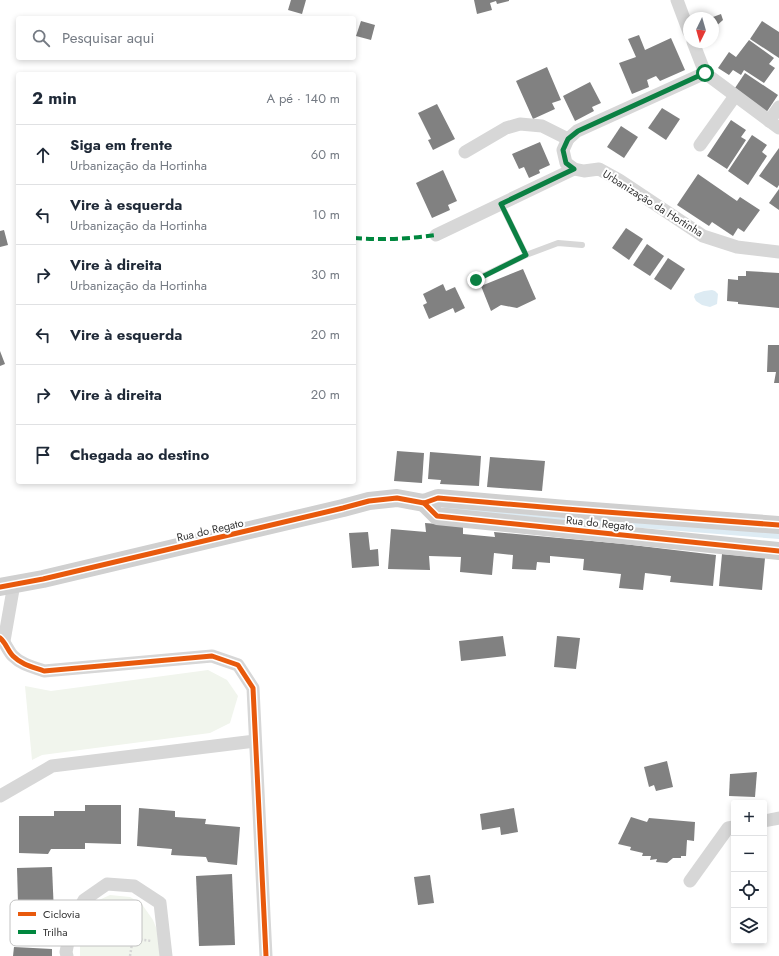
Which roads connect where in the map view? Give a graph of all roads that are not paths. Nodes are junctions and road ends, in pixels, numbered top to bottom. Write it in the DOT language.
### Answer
graph roads {
  1 [pos="677,0"];
  2 [pos="683,16"];
  3 [pos="695,48"];
  4 [pos="705,73"];
  5 [pos="735,96"];
  6 [pos="779,107"];
  7 [pos="774,125"];
  8 [pos="568,139"];
  9 [pos="700,145"];
  10 [pos="465,152"];
  11 [pos="574,169"];
  12 [pos="501,204"];
  13 [pos="436,235"];
  14 [pos="582,245"];
  15 [pos="779,252"];
  16 [pos="526,255"];
  17 [pos="476,280"];
  18 [pos="424,503"];
  19 [pos="779,524"];
  20 [pos="779,550"];
  21 [pos="7,586"];
  22 [pos="2,640"];
  23 [pos="255,741"];
  24 [pos="0,796"];
  25 [pos="779,818"];
  26 [pos="767,820"];
  27 [pos="731,828"];
  28 [pos="690,881"];
  29 [pos="84,900"];
  30 [pos="67,946"];
  31 [pos="166,950"];
  32 [pos="67,956"];
  33 [pos="266,956"];
  1 -- 2 [label="street"];
  3 -- 4 [label="street"];
  4 -- 5 [label="street"];
  4 -- 8 [label="street"];
  5 -- 7 [label="street"];
  5 -- 9 [label="street"];
  6 -- 7 [label="street"];
  8 -- 10 [label="street"];
  8 -- 11 [label="street"];
  11 -- 12 [label="street, Urbanização da Hortinha"];
  11 -- 15 [label="street, Urbanização da Hortinha"];
  12 -- 13 [label="street, Urbanização da Hortinha"];
  12 -- 16 [label="lane"];
  14 -- 16 [label="lane"];
  16 -- 17 [label="lane"];
  18 -- 19 [label="street, Rua do Regato"];
  18 -- 20 [label="street, Rua do Regato"];
  18 -- 21 [label="street, Rua do Regato"];
  21 -- 22 [label="street"];
  22 -- 23 [label="street"];
  23 -- 24 [label="street"];
  23 -- 33 [label="street"];
  25 -- 26 [label="street"];
  27 -- 28 [label="street"];
  29 -- 31 [label="street"];
  30 -- 32 [label="street"];
}
